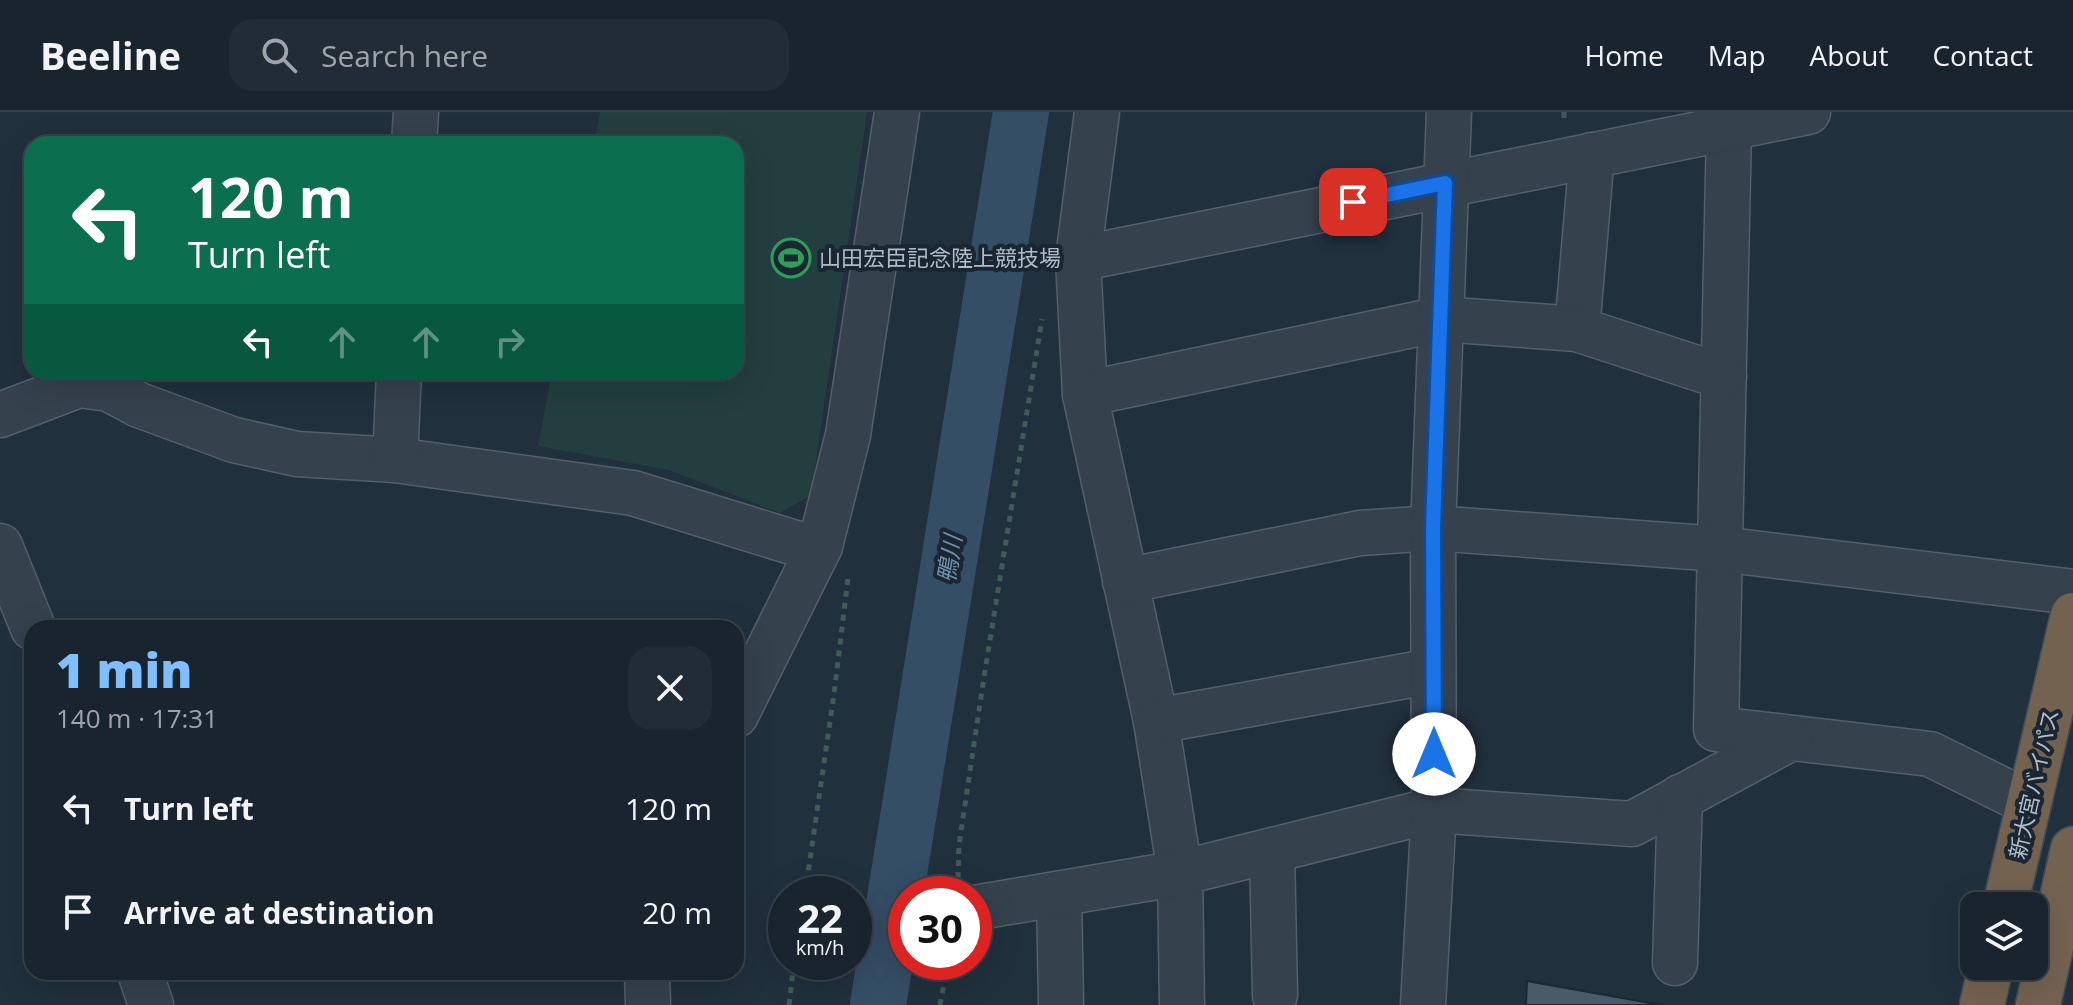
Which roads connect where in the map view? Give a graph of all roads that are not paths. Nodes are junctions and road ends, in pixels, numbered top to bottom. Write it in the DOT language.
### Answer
graph roads {
  1 [pos="416,112"];
  2 [pos="897,112"];
  3 [pos="1097,112"];
  4 [pos="1449,112"];
  5 [pos="1808,112"];
  6 [pos="1729,128"];
  7 [pos="414,136"];
  8 [pos="1592,155"];
  9 [pos="1445,183"];
  10 [pos="1078,259"];
  11 [pos="1441,319"];
  12 [pos="1577,329"];
  13 [pos="1724,377"];
  14 [pos="399,380"];
  15 [pos="1085,394"];
  16 [pos="0,415"];
  17 [pos="395,460"];
  18 [pos="1433,528"];
  19 [pos="0,546"];
  20 [pos="820,546"];
  21 [pos="1720,549"];
  22 [pos="1125,581"];
  23 [pos="2073,592"];
  24 [pos="2073,615"];
  25 [pos="30,620"];
  26 [pos="1433,671"];
  27 [pos="744,699"];
  28 [pos="1156,721"];
  29 [pos="1791,738"];
  30 [pos="1680,797"];
  31 [pos="2029,803"];
  32 [pos="1434,810"];
  33 [pos="2073,849"];
  34 [pos="1272,850"];
  35 [pos="1180,873"];
  36 [pos="2008,892"];
  37 [pos="1059,894"];
  38 [pos="992,895"];
  39 [pos="1675,963"];
  40 [pos="143,980"];
  41 [pos="647,980"];
  42 [pos="1988,980"];
  43 [pos="1275,995"];
  44 [pos="151,1005"];
  45 [pos="648,1005"];
  46 [pos="1061,1005"];
  47 [pos="1182,1005"];
  48 [pos="1423,1005"];
  49 [pos="1982,1005"];
  50 [pos="2038,1005"];
  1 -- 7 [label="street"];
  2 -- 20 [label="street"];
  3 -- 10 [label="street"];
  4 -- 9 [label="street"];
  5 -- 6 [label="street"];
  6 -- 8 [label="street"];
  6 -- 13 [label="street"];
  8 -- 9 [label="street"];
  8 -- 12 [label="street"];
  9 -- 10 [label="street"];
  9 -- 11 [label="street"];
  10 -- 15 [label="street"];
  11 -- 12 [label="street"];
  11 -- 15 [label="street"];
  11 -- 18 [label="street"];
  12 -- 13 [label="street"];
  13 -- 21 [label="street"];
  14 -- 17 [label="street"];
  15 -- 22 [label="street"];
  16 -- 17 [label="street"];
  17 -- 20 [label="street"];
  18 -- 21 [label="street"];
  18 -- 22 [label="street"];
  18 -- 26 [label="street"];
  19 -- 25 [label="street"];
  20 -- 27 [label="street"];
  21 -- 23 [label="street"];
  21 -- 29 [label="street"];
  22 -- 28 [label="street"];
  24 -- 31 [label="highway, 新大宮バイパス"];
  26 -- 28 [label="street"];
  26 -- 32 [label="street"];
  28 -- 35 [label="street"];
  29 -- 30 [label="street"];
  29 -- 31 [label="street"];
  30 -- 32 [label="street"];
  30 -- 39 [label="street"];
  31 -- 36 [label="highway, 新大宮バイパス"];
  32 -- 34 [label="street"];
  32 -- 48 [label="street"];
  33 -- 50 [label="highway"];
  34 -- 35 [label="street"];
  34 -- 43 [label="street"];
  35 -- 37 [label="street"];
  35 -- 47 [label="street"];
  37 -- 38 [label="street"];
  37 -- 46 [label="street"];
  40 -- 44 [label="street"];
  41 -- 45 [label="street"];
  42 -- 49 [label="highway"];
}
